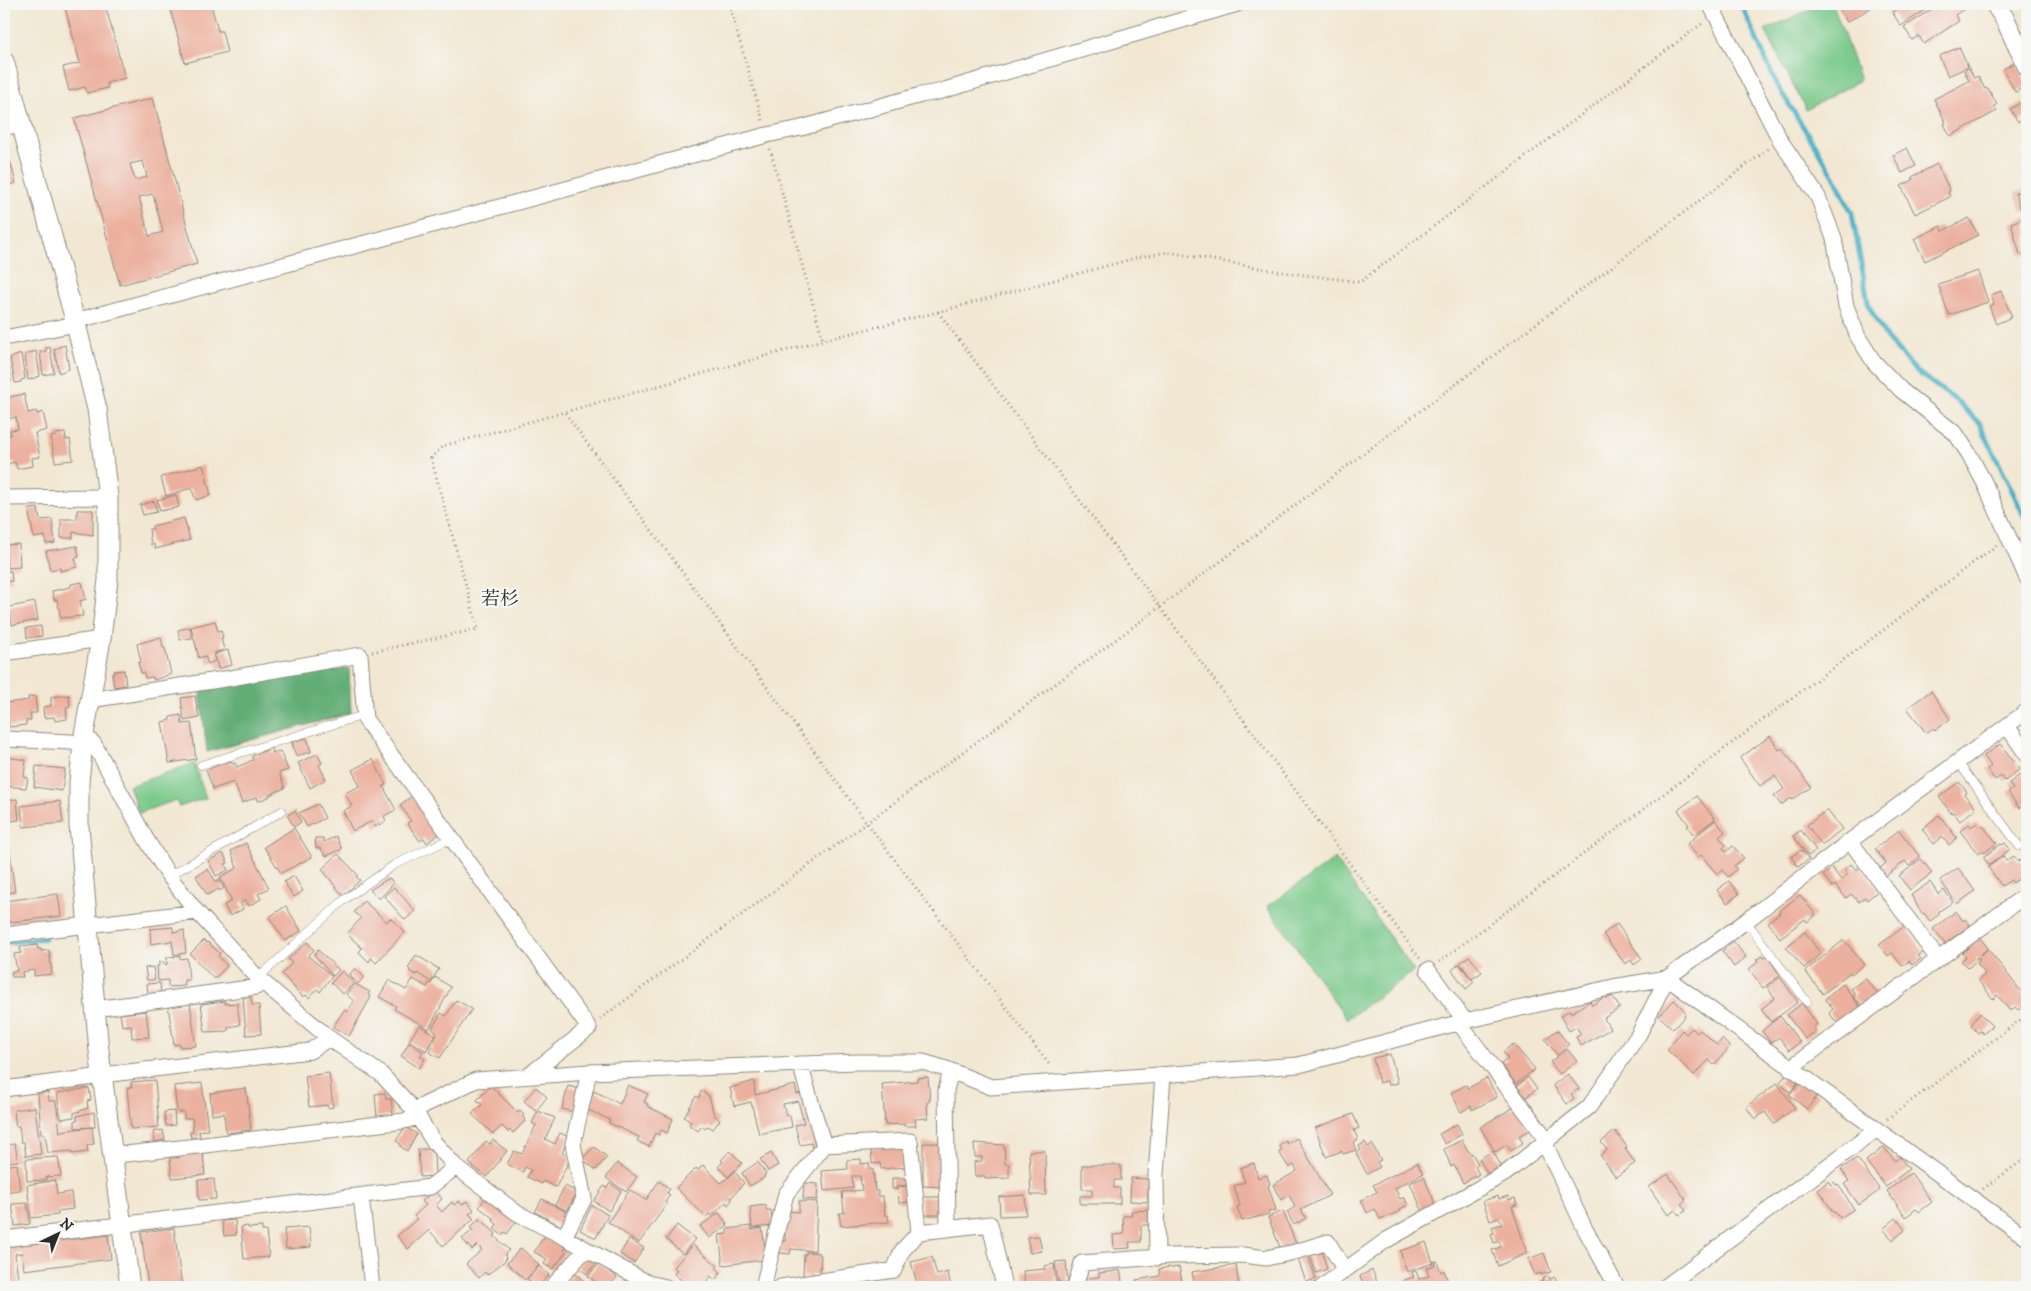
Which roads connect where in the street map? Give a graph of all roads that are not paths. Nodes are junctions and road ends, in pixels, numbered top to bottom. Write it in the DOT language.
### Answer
graph roads {
  1 [pos="1237,4"];
  2 [pos="1995,4"];
  3 [pos="1713,8"];
  4 [pos="2025,55"];
  5 [pos="4,60"];
  6 [pos="12,126"];
  7 [pos="76,323"];
  8 [pos="4,338"];
  9 [pos="108,497"];
  10 [pos="4,498"];
  11 [pos="2027,578"];
  12 [pos="101,639"];
  13 [pos="4,653"];
  14 [pos="90,700"];
  15 [pos="2027,711"];
  16 [pos="364,715"];
  17 [pos="2007,726"];
  18 [pos="4,739"];
  19 [pos="83,740"];
  20 [pos="2027,755"];
  21 [pos="1958,762"];
  22 [pos="200,765"];
  23 [pos="282,811"];
  24 [pos="452,838"];
  25 [pos="1850,841"];
  26 [pos="2019,846"];
  27 [pos="170,876"];
  28 [pos="2027,894"];
  29 [pos="197,912"];
  30 [pos="1746,921"];
  31 [pos="87,925"];
  32 [pos="4,935"];
  33 [pos="1938,960"];
  34 [pos="1428,970"];
  35 [pos="1667,978"];
  36 [pos="260,979"];
  37 [pos="1807,1002"];
  38 [pos="95,1010"];
  39 [pos="1462,1022"];
  40 [pos="328,1038"];
  41 [pos="800,1064"];
  42 [pos="1790,1068"];
  43 [pos="951,1071"];
  44 [pos="589,1072"];
  45 [pos="102,1075"];
  46 [pos="528,1076"];
  47 [pos="1163,1076"];
  48 [pos="4,1089"];
  49 [pos="416,1113"];
  50 [pos="1876,1130"];
  51 [pos="1546,1142"];
  52 [pos="824,1145"];
  53 [pos="113,1152"];
  54 [pos="456,1166"];
  55 [pos="361,1197"];
  56 [pos="122,1224"];
  57 [pos="948,1229"];
  58 [pos="919,1232"];
  59 [pos="564,1237"];
  60 [pos="2027,1238"];
  61 [pos="4,1239"];
  62 [pos="586,1249"];
  63 [pos="1157,1258"];
  64 [pos="1344,1270"];
  65 [pos="649,1285"];
  66 [pos="130,1287"];
  67 [pos="372,1287"];
  68 [pos="552,1287"];
  69 [pos="666,1287"];
  70 [pos="763,1287"];
  71 [pos="781,1287"];
  72 [pos="1004,1287"];
  73 [pos="1075,1287"];
  74 [pos="1322,1287"];
  75 [pos="1617,1287"];
  76 [pos="1664,1287"];
  1 -- 7 [label="street"];
  2 -- 4 [label="street"];
  3 -- 11 [label="street"];
  5 -- 6 [label="street"];
  6 -- 7 [label="street"];
  7 -- 8 [label="street"];
  7 -- 9 [label="street"];
  9 -- 10 [label="street"];
  9 -- 12 [label="street"];
  12 -- 13 [label="street"];
  12 -- 14 [label="street"];
  14 -- 16 [label="street"];
  14 -- 19 [label="street"];
  15 -- 17 [label="street"];
  16 -- 22 [label="lane"];
  16 -- 24 [label="street"];
  17 -- 20 [label="street"];
  17 -- 21 [label="street"];
  18 -- 19 [label="street"];
  19 -- 27 [label="street"];
  19 -- 31 [label="street"];
  21 -- 25 [label="street"];
  21 -- 26 [label="lane"];
  23 -- 27 [label="lane"];
  24 -- 36 [label="lane"];
  24 -- 46 [label="street"];
  25 -- 30 [label="street"];
  25 -- 33 [label="street"];
  27 -- 29 [label="street"];
  28 -- 33 [label="street"];
  29 -- 31 [label="street"];
  29 -- 36 [label="street"];
  30 -- 35 [label="street"];
  30 -- 37 [label="lane"];
  31 -- 32 [label="street"];
  31 -- 38 [label="street"];
  33 -- 42 [label="street"];
  34 -- 39 [label="street"];
  35 -- 39 [label="street"];
  35 -- 42 [label="street"];
  35 -- 51 [label="street"];
  36 -- 38 [label="street"];
  36 -- 40 [label="street"];
  38 -- 45 [label="street"];
  39 -- 47 [label="street"];
  39 -- 51 [label="street"];
  40 -- 45 [label="street"];
  40 -- 49 [label="street"];
  41 -- 43 [label="street"];
  41 -- 44 [label="street"];
  41 -- 52 [label="street"];
  42 -- 50 [label="street"];
  43 -- 47 [label="street"];
  43 -- 57 [label="street"];
  44 -- 46 [label="street"];
  44 -- 59 [label="street"];
  45 -- 48 [label="street"];
  45 -- 53 [label="street"];
  46 -- 49 [label="street"];
  47 -- 63 [label="street"];
  49 -- 53 [label="street"];
  49 -- 54 [label="street"];
  50 -- 60 [label="street"];
  50 -- 76 [label="street"];
  51 -- 64 [label="street"];
  51 -- 75 [label="street"];
  52 -- 58 [label="street"];
  52 -- 70 [label="street"];
  53 -- 56 [label="street"];
  54 -- 55 [label="street"];
  54 -- 59 [label="street"];
  55 -- 56 [label="street"];
  55 -- 67 [label="street"];
  56 -- 61 [label="street"];
  56 -- 66 [label="street"];
  57 -- 58 [label="street"];
  57 -- 72 [label="street"];
  58 -- 71 [label="street"];
  59 -- 62 [label="street"];
  62 -- 65 [label="street"];
  62 -- 68 [label="street"];
  63 -- 64 [label="street"];
  63 -- 73 [label="street"];
  64 -- 74 [label="street"];
  65 -- 69 [label="street"];
}
